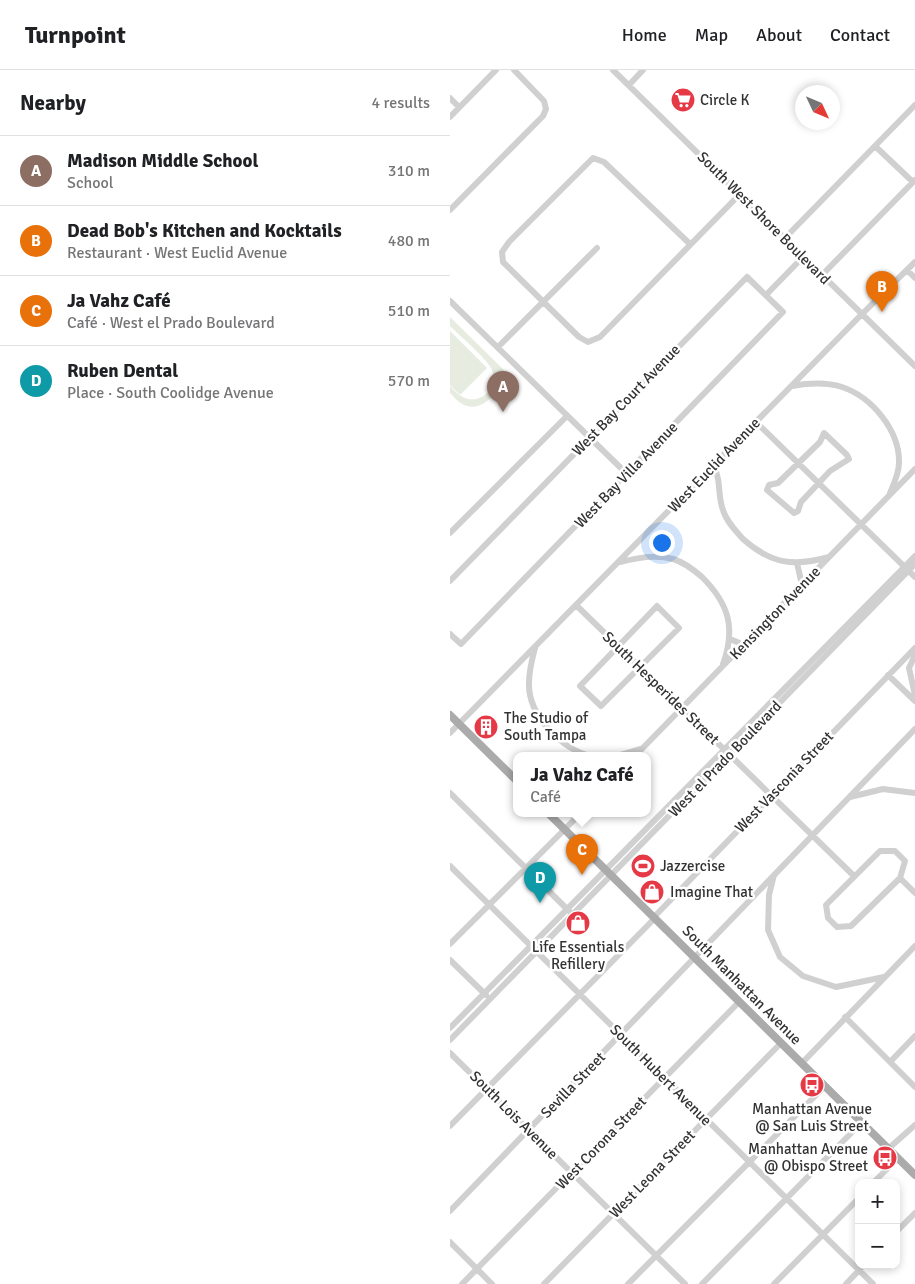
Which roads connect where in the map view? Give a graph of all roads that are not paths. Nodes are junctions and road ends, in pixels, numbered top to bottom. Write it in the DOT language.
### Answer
graph roads {
  1 [pos="496,70"];
  2 [pos="514,70"];
  3 [pos="613,70"];
  4 [pos="643,70"];
  5 [pos="629,85"];
  6 [pos="450,98"];
  7 [pos="915,105"];
  8 [pos="459,107"];
  9 [pos="450,117"];
  10 [pos="875,146"];
  11 [pos="914,181"];
  12 [pos="740,194"];
  13 [pos="450,210"];
  14 [pos="785,238"];
  15 [pos="690,244"];
  16 [pos="597,248"];
  17 [pos="803,257"];
  18 [pos="915,262"];
  19 [pos="907,270"];
  20 [pos="822,275"];
  21 [pos="915,278"];
  22 [pos="766,295"];
  23 [pos="544,300"];
  24 [pos="450,301"];
  25 [pos="861,315"];
  26 [pos="498,347"];
  27 [pos="915,366"];
  28 [pos="792,386"];
  29 [pos="567,416"];
  30 [pos="756,422"];
  31 [pos="590,438"];
  32 [pos="798,463"];
  33 [pos="714,464"];
  34 [pos="899,464"];
  35 [pos="912,472"];
  36 [pos="627,474"];
  37 [pos="819,484"];
  38 [pos="889,496"];
  39 [pos="861,525"];
  40 [pos="450,533"];
  41 [pos="830,556"];
  42 [pos="915,556"];
  43 [pos="618,563"];
  44 [pos="797,563"];
  45 [pos="915,564"];
  46 [pos="906,569"];
  47 [pos="915,577"];
  48 [pos="450,581"];
  49 [pos="802,586"];
  50 [pos="576,605"];
  51 [pos="450,634"];
  52 [pos="730,639"];
  53 [pos="744,646"];
  54 [pos="618,647"];
  55 [pos="534,648"];
  56 [pos="915,648"];
  57 [pos="915,655"];
  58 [pos="640,667"];
  59 [pos="721,667"];
  60 [pos="888,675"];
  61 [pos="915,695"];
  62 [pos="915,702"];
  63 [pos="682,708"];
  64 [pos="450,716"];
  65 [pos="459,724"];
  66 [pos="915,730"];
  67 [pos="450,733"];
  68 [pos="642,748"];
  69 [pos="579,752"];
  70 [pos="630,752"];
  71 [pos="638,752"];
  72 [pos="727,752"];
  73 [pos="513,778"];
  74 [pos="450,793"];
  75 [pos="915,793"];
  76 [pos="771,794"];
  77 [pos="849,797"];
  78 [pos="677,803"];
  79 [pos="552,817"];
  80 [pos="577,817"];
  81 [pos="564,829"];
  82 [pos="812,835"];
  83 [pos="625,850"];
  84 [pos="631,855"];
  85 [pos="450,866"];
  86 [pos="525,867"];
  87 [pos="606,869"];
  88 [pos="774,874"];
  89 [pos="612,875"];
  90 [pos="854,876"];
  91 [pos="900,878"];
  92 [pos="587,889"];
  93 [pos="915,893"];
  94 [pos="593,895"];
  95 [pos="489,904"];
  96 [pos="568,909"];
  97 [pos="574,915"];
  98 [pos="654,917"];
  99 [pos="450,944"];
  100 [pos="915,946"];
  101 [pos="531,947"];
  102 [pos="537,952"];
  103 [pos="695,958"];
  104 [pos="450,960"];
  105 [pos="884,977"];
  106 [pos="484,993"];
  107 [pos="580,994"];
  108 [pos="490,1000"];
  109 [pos="739,1002"];
  110 [pos="845,1018"];
  111 [pos="450,1028"];
  112 [pos="622,1035"];
  113 [pos="915,1036"];
  114 [pos="450,1040"];
  115 [pos="781,1043"];
  116 [pos="450,1052"];
  117 [pos="890,1062"];
  118 [pos="802,1063"];
  119 [pos="664,1078"];
  120 [pos="825,1086"];
  121 [pos="915,1087"];
  122 [pos="487,1088"];
  123 [pos="706,1120"];
  124 [pos="862,1122"];
  125 [pos="915,1125"];
  126 [pos="450,1126"];
  127 [pos="529,1130"];
  128 [pos="888,1149"];
  129 [pos="898,1158"];
  130 [pos="749,1161"];
  131 [pos="572,1172"];
  132 [pos="915,1175"];
  133 [pos="877,1179"];
  134 [pos="786,1198"];
  135 [pos="855,1202"];
  136 [pos="450,1211"];
  137 [pos="614,1213"];
  138 [pos="915,1213"];
  139 [pos="900,1228"];
  140 [pos="823,1234"];
  141 [pos="450,1242"];
  142 [pos="656,1255"];
  143 [pos="855,1262"];
  144 [pos="477,1269"];
  145 [pos="861,1269"];
  146 [pos="863,1269"];
  147 [pos="462,1284"];
  148 [pos="492,1284"];
  149 [pos="544,1284"];
  150 [pos="628,1284"];
  151 [pos="685,1284"];
  152 [pos="702,1284"];
  153 [pos="774,1284"];
  154 [pos="846,1284"];
  155 [pos="873,1284"];
  1 -- 8 [label="street"];
  2 -- 13 [label="street"];
  3 -- 5 [label="street, South West Shore Boulevard"];
  4 -- 5 [label="street"];
  5 -- 12 [label="street, South West Shore Boulevard"];
  6 -- 8 [label="street"];
  7 -- 10 [label="street"];
  8 -- 9 [label="street"];
  10 -- 11 [label="street"];
  10 -- 14 [label="street"];
  11 -- 20 [label="street"];
  12 -- 14 [label="street, South West Shore Boulevard"];
  12 -- 15 [label="street"];
  14 -- 17 [label="street, South West Shore Boulevard"];
  15 -- 23 [label="street"];
  15 -- 23 [label="street"];
  16 -- 23 [label="street"];
  17 -- 20 [label="street, South West Shore Boulevard"];
  17 -- 22 [label="street"];
  18 -- 19 [label="street, West Euclid Avenue"];
  19 -- 21 [label="street"];
  19 -- 25 [label="street, West Euclid Avenue"];
  20 -- 25 [label="street, South West Shore Boulevard"];
  22 -- 31 [label="street, West Bay Court Avenue"];
  22 -- 36 [label="street, West Bay Villa Avenue"];
  23 -- 26 [label="street"];
  24 -- 26 [label="street"];
  25 -- 27 [label="street, South West Shore Boulevard"];
  25 -- 28 [label="street, West Euclid Avenue"];
  26 -- 29 [label="street"];
  28 -- 30 [label="street, West Euclid Avenue"];
  28 -- 34 [label="street"];
  29 -- 31 [label="street"];
  29 -- 40 [label="street"];
  30 -- 32 [label="street"];
  30 -- 33 [label="street, West Euclid Avenue"];
  31 -- 36 [label="street"];
  31 -- 48 [label="street, West Bay Court Avenue"];
  32 -- 37 [label="street"];
  32 -- 37 [label="street"];
  32 -- 37 [label="street"];
  33 -- 43 [label="street, West Euclid Avenue"];
  33 -- 44 [label="street"];
  34 -- 35 [label="street"];
  34 -- 38 [label="street"];
  35 -- 38 [label="street, Kensington Avenue"];
  36 -- 51 [label="street, West Bay Villa Avenue"];
  37 -- 39 [label="street"];
  38 -- 39 [label="street, Kensington Avenue"];
  39 -- 41 [label="street, Kensington Avenue"];
  39 -- 46 [label="street"];
  41 -- 44 [label="street"];
  41 -- 49 [label="street, Kensington Avenue"];
  42 -- 46 [label="street, West el Prado Boulevard"];
  43 -- 50 [label="street, West Euclid Avenue"];
  43 -- 52 [label="street"];
  44 -- 49 [label="street"];
  45 -- 46 [label="street, West el Prado Boulevard"];
  46 -- 47 [label="street"];
  46 -- 72 [label="street, West el Prado Boulevard"];
  49 -- 53 [label="street, Kensington Avenue"];
  50 -- 54 [label="street, South Hesperides Street"];
  50 -- 55 [label="street, West Euclid Avenue"];
  52 -- 53 [label="street"];
  52 -- 59 [label="street"];
  53 -- 59 [label="street, Kensington Avenue"];
  54 -- 58 [label="street, South Hesperides Street"];
  54 -- 58 [label="street"];
  54 -- 58 [label="street"];
  55 -- 65 [label="street, West Euclid Avenue"];
  55 -- 69 [label="street"];
  56 -- 60 [label="street, West Vasconia Street"];
  57 -- 61 [label="street"];
  58 -- 63 [label="street, South Hesperides Street"];
  59 -- 63 [label="street, Kensington Avenue"];
  60 -- 62 [label="street"];
  60 -- 76 [label="street, West Vasconia Street"];
  63 -- 68 [label="street, Kensington Avenue"];
  63 -- 72 [label="street, South Hesperides Street"];
  64 -- 65 [label="main road"];
  65 -- 67 [label="street, West Euclid Avenue"];
  65 -- 73 [label="main road"];
  66 -- 77 [label="street, Sevilla Street"];
  68 -- 70 [label="street"];
  68 -- 71 [label="street, Kensington Avenue"];
  72 -- 76 [label="street, South Hesperides Street"];
  72 -- 78 [label="street, West el Prado Boulevard"];
  74 -- 86 [label="street"];
  75 -- 77 [label="street"];
  76 -- 82 [label="street, South Hesperides Street"];
  76 -- 98 [label="street, West Vasconia Street"];
  77 -- 82 [label="street, Sevilla Street"];
  78 -- 83 [label="street, West el Prado Boulevard"];
  78 -- 84 [label="street, West el Prado Boulevard"];
  79 -- 81 [label="main road, South Manhattan Avenue"];
  80 -- 81 [label="street"];
  81 -- 86 [label="street"];
  81 -- 87 [label="main road, South Manhattan Avenue"];
  82 -- 88 [label="street, Sevilla Street"];
  82 -- 90 [label="street, South Hesperides Street"];
  83 -- 84 [label="street"];
  83 -- 87 [label="street, West el Prado Boulevard"];
  84 -- 89 [label="street, West el Prado Boulevard"];
  85 -- 95 [label="street, South Hubert Avenue"];
  86 -- 95 [label="street"];
  86 -- 96 [label="street"];
  87 -- 89 [label="main road, South Manhattan Avenue"];
  87 -- 92 [label="street, West el Prado Boulevard"];
  88 -- 103 [label="street, Sevilla Street"];
  88 -- 105 [label="street"];
  89 -- 94 [label="street, West el Prado Boulevard"];
  89 -- 98 [label="main road, South Manhattan Avenue"];
  90 -- 91 [label="street"];
  90 -- 91 [label="street"];
  91 -- 93 [label="street"];
  92 -- 94 [label="street"];
  92 -- 96 [label="street, West el Prado Boulevard"];
  94 -- 97 [label="street, West el Prado Boulevard"];
  95 -- 99 [label="street"];
  95 -- 101 [label="street, South Hubert Avenue"];
  96 -- 97 [label="street"];
  96 -- 101 [label="street, West el Prado Boulevard"];
  97 -- 102 [label="street, West el Prado Boulevard"];
  98 -- 103 [label="main road, South Manhattan Avenue"];
  98 -- 107 [label="street, West Vasconia Street"];
  100 -- 105 [label="street"];
  101 -- 102 [label="street, South Hubert Avenue"];
  101 -- 106 [label="street, West el Prado Boulevard"];
  102 -- 107 [label="street, South Hubert Avenue"];
  102 -- 108 [label="street, West el Prado Boulevard"];
  103 -- 109 [label="main road, South Manhattan Avenue"];
  103 -- 112 [label="street, Sevilla Street"];
  104 -- 106 [label="street"];
  105 -- 110 [label="street"];
  106 -- 108 [label="street"];
  106 -- 111 [label="street, West el Prado Boulevard"];
  107 -- 112 [label="street, South Hubert Avenue"];
  107 -- 122 [label="street, West Vasconia Street"];
  108 -- 114 [label="street, West el Prado Boulevard"];
  109 -- 115 [label="main road, South Manhattan Avenue"];
  109 -- 119 [label="street, West Corona Street"];
  110 -- 117 [label="street"];
  110 -- 118 [label="street"];
  112 -- 119 [label="street, South Hubert Avenue"];
  112 -- 127 [label="street, Sevilla Street"];
  113 -- 117 [label="street"];
  115 -- 118 [label="main road, South Manhattan Avenue"];
  115 -- 123 [label="street, West Leona Street"];
  116 -- 122 [label="street, South Lois Avenue"];
  117 -- 121 [label="street"];
  118 -- 120 [label="main road, South Manhattan Avenue"];
  119 -- 123 [label="street, South Hubert Avenue"];
  119 -- 131 [label="street, West Corona Street"];
  120 -- 124 [label="main road, South Manhattan Avenue"];
  120 -- 130 [label="street"];
  122 -- 126 [label="street, West Vasconia Street"];
  122 -- 127 [label="street, South Lois Avenue"];
  123 -- 130 [label="street, South Hubert Avenue"];
  123 -- 137 [label="street, West Leona Street"];
  124 -- 128 [label="main road, South Manhattan Avenue"];
  124 -- 134 [label="street"];
  125 -- 128 [label="street"];
  127 -- 131 [label="street, South Lois Avenue"];
  127 -- 136 [label="street, Sevilla Street"];
  128 -- 129 [label="main road, South Manhattan Avenue"];
  129 -- 132 [label="main road, South Manhattan Avenue"];
  129 -- 133 [label="street"];
  130 -- 134 [label="street, South Hubert Avenue"];
  130 -- 142 [label="street"];
  131 -- 137 [label="street, South Lois Avenue"];
  131 -- 144 [label="street, West Corona Street"];
  134 -- 140 [label="street, South Hubert Avenue"];
  134 -- 152 [label="street"];
  135 -- 140 [label="street"];
  137 -- 142 [label="street, South Lois Avenue"];
  137 -- 149 [label="street, West Leona Street"];
  138 -- 139 [label="street"];
  140 -- 143 [label="street, South Hubert Avenue"];
  140 -- 153 [label="street"];
  141 -- 144 [label="street"];
  142 -- 150 [label="street"];
  142 -- 151 [label="street, South Lois Avenue"];
  144 -- 147 [label="street, West Corona Street"];
  144 -- 148 [label="street"];
  145 -- 154 [label="street"];
  146 -- 155 [label="street, South Hubert Avenue"];
}
